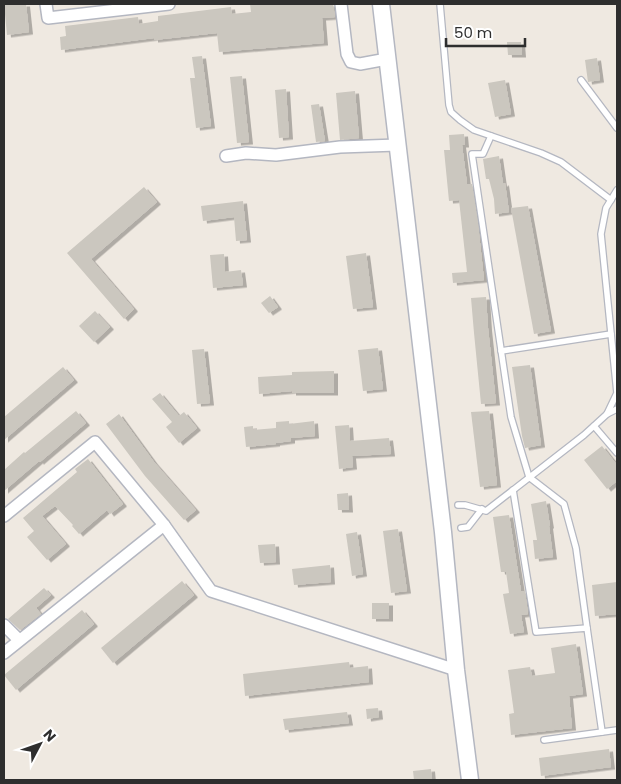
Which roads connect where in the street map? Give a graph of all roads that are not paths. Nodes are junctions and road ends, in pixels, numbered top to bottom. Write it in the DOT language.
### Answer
graph roads {
  1 [pos="46,4"];
  2 [pos="168,4"];
  3 [pos="341,4"];
  4 [pos="381,4"];
  5 [pos="440,4"];
  6 [pos="387,59"];
  7 [pos="581,80"];
  8 [pos="617,128"];
  9 [pos="491,136"];
  10 [pos="397,145"];
  11 [pos="226,156"];
  12 [pos="617,190"];
  13 [pos="611,200"];
  14 [pos="611,334"];
  15 [pos="502,351"];
  16 [pos="617,409"];
  17 [pos="607,414"];
  18 [pos="594,426"];
  19 [pos="617,453"];
  20 [pos="529,477"];
  21 [pos="513,490"];
  22 [pos="458,505"];
  23 [pos="482,509"];
  24 [pos="4,516"];
  25 [pos="164,525"];
  26 [pos="461,528"];
  27 [pos="4,625"];
  28 [pos="587,628"];
  29 [pos="19,640"];
  30 [pos="4,653"];
  31 [pos="456,670"];
  32 [pos="617,730"];
  33 [pos="602,732"];
  34 [pos="544,740"];
  35 [pos="470,780"];
  1 -- 2 [label="street"];
  3 -- 6 [label="street"];
  4 -- 6 [label="street"];
  5 -- 9 [label="lane"];
  6 -- 10 [label="street"];
  7 -- 8 [label="lane"];
  9 -- 13 [label="lane"];
  9 -- 15 [label="lane"];
  10 -- 11 [label="street"];
  10 -- 31 [label="street"];
  12 -- 13 [label="lane"];
  13 -- 14 [label="lane"];
  14 -- 15 [label="lane"];
  14 -- 17 [label="lane"];
  15 -- 20 [label="lane"];
  16 -- 17 [label="lane"];
  17 -- 18 [label="lane"];
  18 -- 19 [label="lane"];
  18 -- 20 [label="lane"];
  20 -- 21 [label="lane"];
  20 -- 28 [label="lane"];
  21 -- 23 [label="lane"];
  21 -- 28 [label="lane"];
  22 -- 23 [label="lane"];
  23 -- 26 [label="lane"];
  24 -- 25 [label="street"];
  25 -- 29 [label="street"];
  25 -- 31 [label="street"];
  27 -- 29 [label="street"];
  28 -- 33 [label="lane"];
  29 -- 30 [label="street"];
  31 -- 35 [label="street"];
  32 -- 33 [label="lane"];
  33 -- 34 [label="lane"];
}
